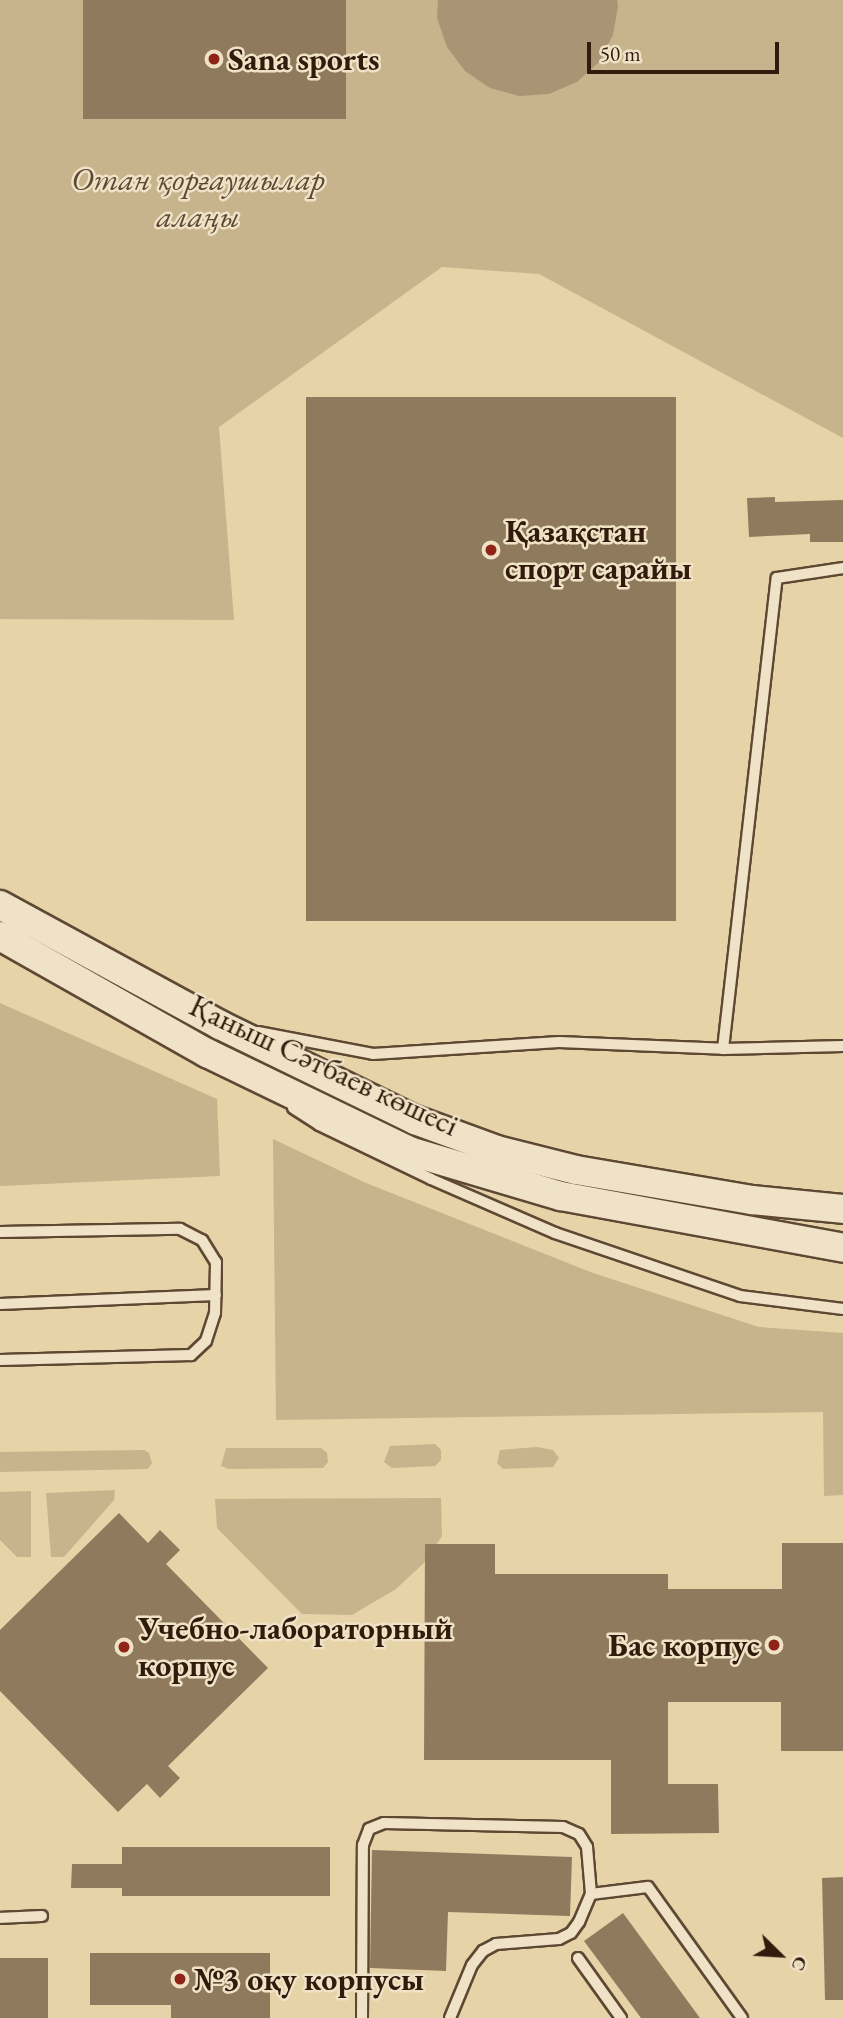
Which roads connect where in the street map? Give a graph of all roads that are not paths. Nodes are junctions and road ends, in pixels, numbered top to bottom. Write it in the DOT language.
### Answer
graph roads {
  1 [pos="843,568"];
  2 [pos="0,905"];
  3 [pos="0,936"];
  4 [pos="0,958"];
  5 [pos="111,999"];
  6 [pos="220,1025"];
  7 [pos="843,1046"];
  8 [pos="723,1049"];
  9 [pos="207,1053"];
  10 [pos="843,1209"];
  11 [pos="0,1232"];
  12 [pos="843,1248"];
  13 [pos="216,1295"];
  14 [pos="0,1304"];
  15 [pos="843,1308"];
  16 [pos="0,1360"];
  17 [pos="591,1894"];
  18 [pos="42,1916"];
  19 [pos="0,1918"];
  20 [pos="578,1958"];
  21 [pos="362,2018"];
  22 [pos="450,2018"];
  23 [pos="621,2018"];
  24 [pos="742,2018"];
  1 -- 8 [label="lane"];
  2 -- 6 [label="main road, Қаныш Сәтбаев көшесі"];
  3 -- 5 [label="main road, Қаныш Сәтбаев көшесі"];
  4 -- 5 [label="main road"];
  5 -- 9 [label="main road, Қаныш Сәтбаев көшесі"];
  6 -- 8 [label="lane"];
  6 -- 10 [label="main road, Қаныш Сәтбаев көшесі"];
  7 -- 8 [label="lane"];
  9 -- 12 [label="main road, Қаныш Сәтбаев көшесі"];
  9 -- 15 [label="lane"];
  11 -- 13 [label="lane"];
  13 -- 14 [label="lane"];
  13 -- 16 [label="lane"];
  17 -- 21 [label="lane"];
  17 -- 22 [label="lane"];
  17 -- 24 [label="lane"];
  18 -- 19 [label="lane"];
  20 -- 23 [label="lane"];
}
